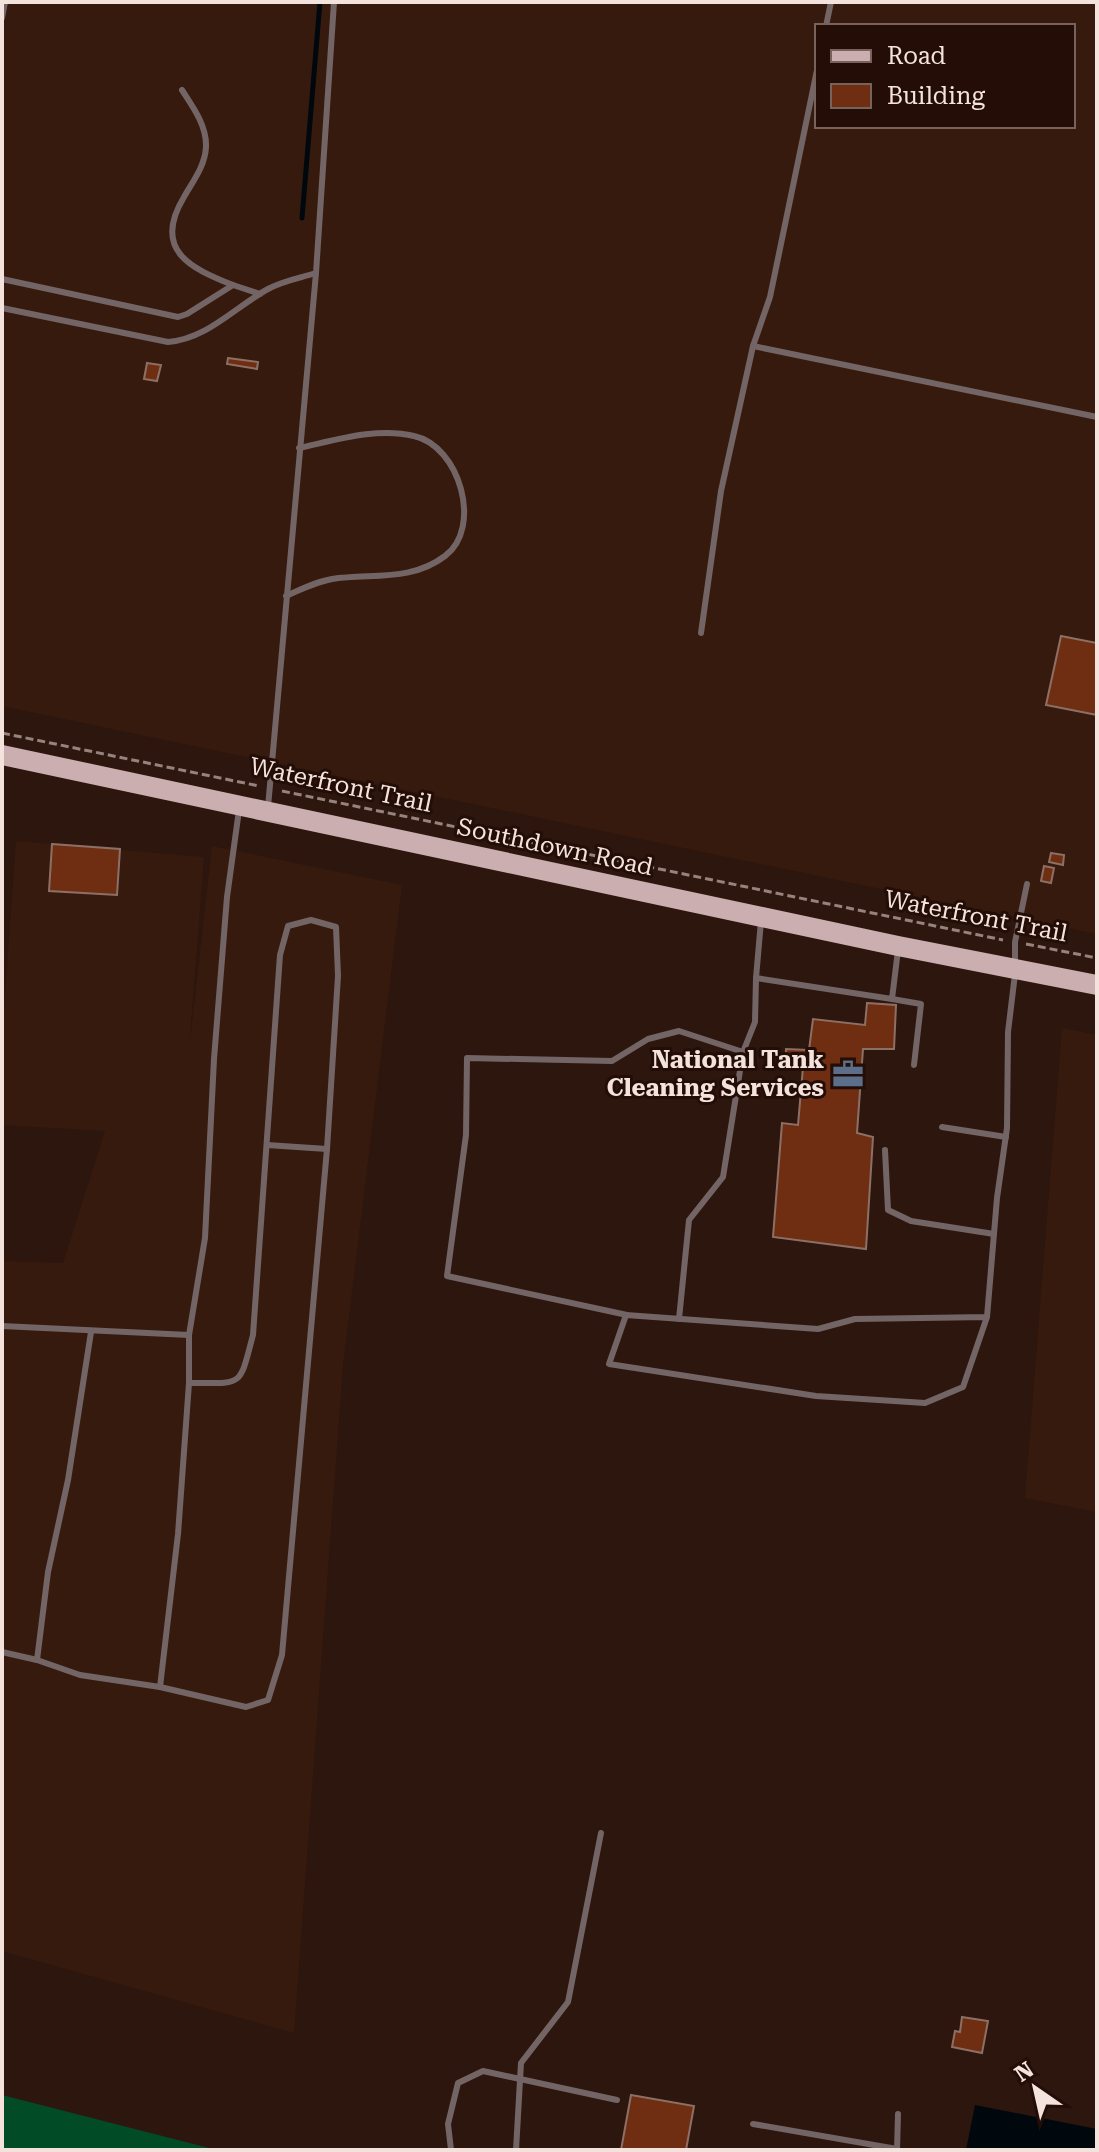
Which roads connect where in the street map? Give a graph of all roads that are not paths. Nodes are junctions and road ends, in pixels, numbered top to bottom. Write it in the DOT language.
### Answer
graph roads {
  1 [pos="5,2"];
  2 [pos="334,2"];
  3 [pos="831,2"];
  4 [pos="2,18"];
  5 [pos="826,24"];
  6 [pos="815,80"];
  7 [pos="182,90"];
  8 [pos="316,273"];
  9 [pos="2,279"];
  10 [pos="233,285"];
  11 [pos="260,294"];
  12 [pos="2,308"];
  13 [pos="753,346"];
  14 [pos="1097,417"];
  15 [pos="299,448"];
  16 [pos="286,596"];
  17 [pos="701,633"];
  18 [pos="2,755"];
  19 [pos="239,806"];
  20 [pos="267,812"];
  21 [pos="1027,884"];
  22 [pos="761,917"];
  23 [pos="898,946"];
  24 [pos="1015,970"];
  25 [pos="756,978"];
  26 [pos="1097,985"];
  27 [pos="892,999"];
  28 [pos="743,1052"];
  29 [pos="914,1065"];
  30 [pos="942,1127"];
  31 [pos="1006,1137"];
  32 [pos="267,1145"];
  33 [pos="327,1149"];
  34 [pos="885,1150"];
  35 [pos="994,1234"];
  36 [pos="627,1315"];
  37 [pos="987,1317"];
  38 [pos="679,1319"];
  39 [pos="2,1326"];
  40 [pos="91,1332"];
  41 [pos="189,1335"];
  42 [pos="189,1383"];
  43 [pos="2,1652"];
  44 [pos="37,1660"];
  45 [pos="160,1687"];
  46 [pos="601,1833"];
  47 [pos="520,2081"];
  48 [pos="617,2100"];
  49 [pos="898,2114"];
  50 [pos="753,2124"];
  51 [pos="451,2150"];
  52 [pos="516,2150"];
  53 [pos="897,2150"];
  1 -- 4 [label="lane"];
  2 -- 8 [label="lane"];
  3 -- 5 [label="lane"];
  6 -- 13 [label="lane"];
  7 -- 10 [label="lane"];
  8 -- 11 [label="lane"];
  8 -- 15 [label="lane"];
  9 -- 10 [label="lane"];
  10 -- 11 [label="lane"];
  11 -- 12 [label="lane"];
  13 -- 14 [label="lane"];
  13 -- 17 [label="lane"];
  15 -- 16 [label="lane"];
  15 -- 16 [label="lane"];
  16 -- 20 [label="lane"];
  18 -- 19 [label="main road, Southdown Road"];
  19 -- 20 [label="main road, Southdown Road"];
  19 -- 41 [label="lane"];
  20 -- 22 [label="main road, Southdown Road"];
  21 -- 24 [label="lane"];
  22 -- 23 [label="main road, Southdown Road"];
  22 -- 25 [label="lane"];
  23 -- 24 [label="main road, Southdown Road"];
  23 -- 27 [label="lane"];
  24 -- 26 [label="main road, Southdown Road"];
  24 -- 31 [label="lane"];
  25 -- 27 [label="lane"];
  25 -- 28 [label="lane"];
  27 -- 29 [label="lane"];
  28 -- 36 [label="lane"];
  28 -- 38 [label="lane"];
  30 -- 31 [label="lane"];
  31 -- 35 [label="lane"];
  32 -- 33 [label="lane"];
  32 -- 33 [label="lane"];
  32 -- 42 [label="lane"];
  33 -- 45 [label="lane"];
  34 -- 35 [label="lane"];
  35 -- 37 [label="lane"];
  36 -- 37 [label="lane"];
  36 -- 38 [label="lane"];
  37 -- 38 [label="lane"];
  39 -- 40 [label="lane"];
  40 -- 41 [label="lane"];
  40 -- 44 [label="lane"];
  41 -- 42 [label="lane"];
  42 -- 45 [label="lane"];
  43 -- 44 [label="lane"];
  44 -- 45 [label="lane"];
  46 -- 47 [label="lane"];
  47 -- 48 [label="lane"];
  47 -- 51 [label="lane"];
  47 -- 52 [label="lane"];
  49 -- 53 [label="lane"];
  50 -- 53 [label="lane"];
}
